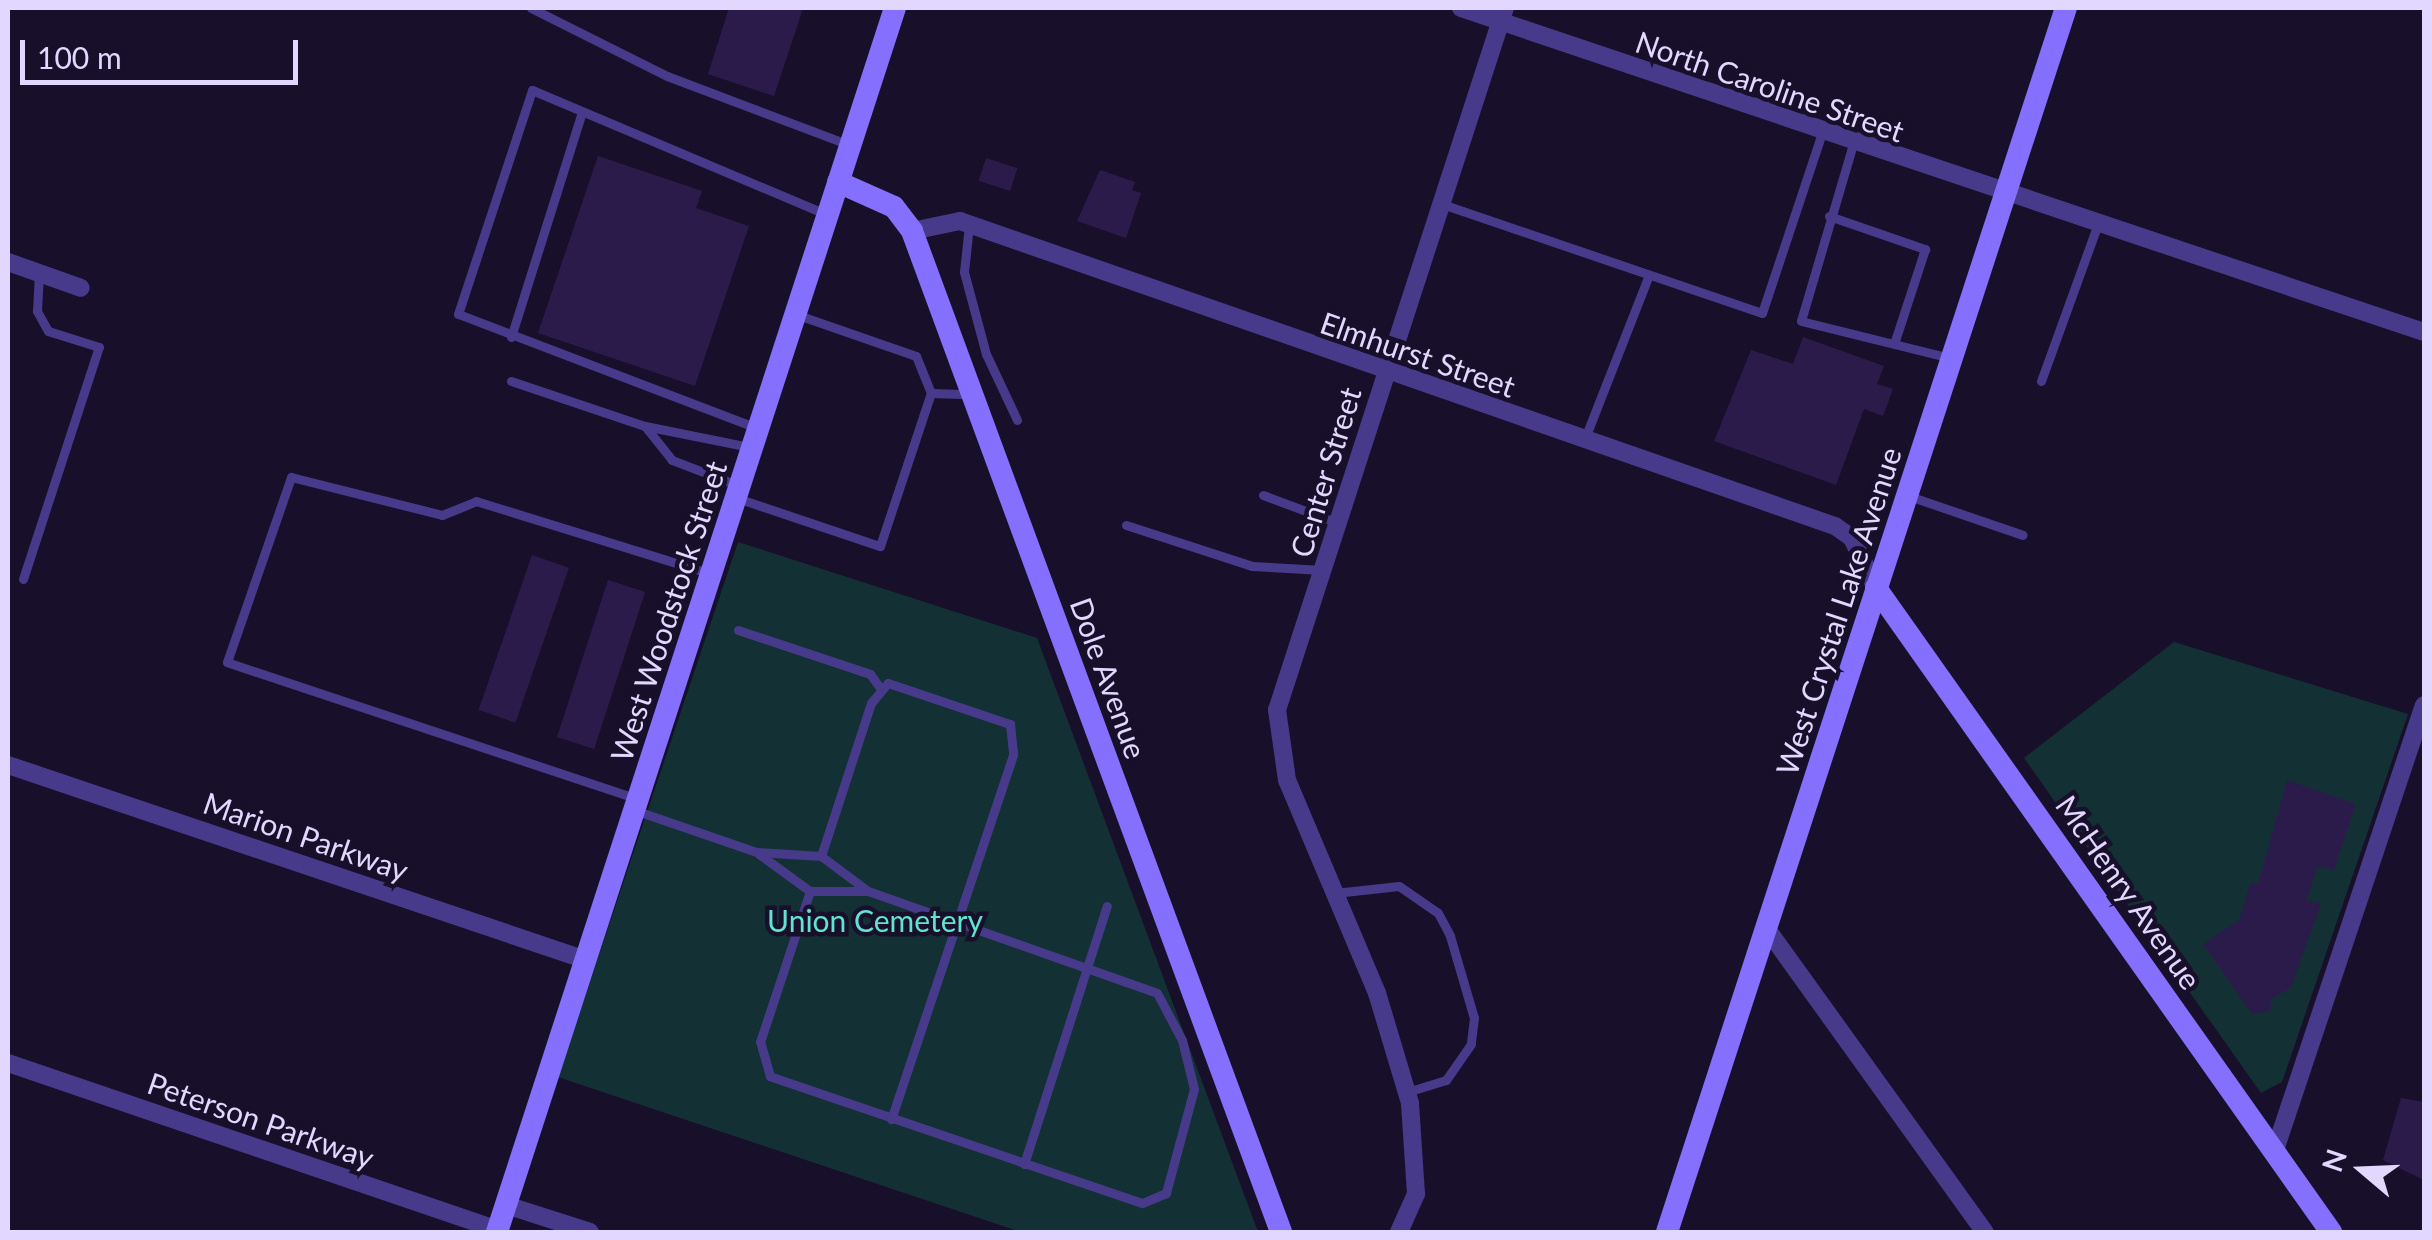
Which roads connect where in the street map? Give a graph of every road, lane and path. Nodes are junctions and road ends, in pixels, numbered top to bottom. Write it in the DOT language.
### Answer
graph roads {
  1 [pos="531,8"];
  2 [pos="894,8"];
  3 [pos="1461,8"];
  4 [pos="2066,8"];
  5 [pos="1503,15"];
  6 [pos="582,112"];
  7 [pos="1822,133"];
  8 [pos="1853,144"];
  9 [pos="850,145"];
  10 [pos="838,182"];
  11 [pos="2004,196"];
  12 [pos="1440,204"];
  13 [pos="827,215"];
  14 [pos="1829,216"];
  15 [pos="969,224"];
  16 [pos="2097,226"];
  17 [pos="912,230"];
  18 [pos="8,262"];
  19 [pos="39,274"];
  20 [pos="1649,275"];
  21 [pos="81,288"];
  22 [pos="795,314"];
  23 [pos="2424,332"];
  24 [pos="511,337"];
  25 [pos="1895,340"];
  26 [pos="1950,358"];
  27 [pos="1385,372"];
  28 [pos="510,381"];
  29 [pos="2041,381"];
  30 [pos="931,393"];
  31 [pos="972,394"];
  32 [pos="1018,420"];
  33 [pos="645,426"];
  34 [pos="755,438"];
  35 [pos="1584,440"];
  36 [pos="737,492"];
  37 [pos="1263,495"];
  38 [pos="1906,495"];
  39 [pos="1338,523"];
  40 [pos="1126,525"];
  41 [pos="2023,536"];
  42 [pos="1323,570"];
  43 [pos="711,574"];
  44 [pos="23,578"];
  45 [pos="1876,588"];
  46 [pos="738,630"];
  47 [pos="881,688"];
  48 [pos="2424,705"];
  49 [pos="8,765"];
  50 [pos="637,805"];
  51 [pos="757,852"];
  52 [pos="822,856"];
  53 [pos="810,890"];
  54 [pos="868,891"];
  55 [pos="1335,893"];
  56 [pos="1107,906"];
  57 [pos="956,921"];
  58 [pos="1768,929"];
  59 [pos="586,960"];
  60 [pos="1088,965"];
  61 [pos="8,1063"];
  62 [pos="1407,1092"];
  63 [pos="891,1120"];
  64 [pos="2275,1150"];
  65 [pos="1024,1164"];
  66 [pos="506,1205"];
  67 [pos="497,1231"];
  68 [pos="590,1232"];
  69 [pos="1281,1232"];
  70 [pos="1399,1232"];
  71 [pos="1667,1232"];
  72 [pos="1985,1232"];
  73 [pos="2331,1232"];
  1 -- 9 [label="lane"];
  2 -- 9 [label="street, West Woodstock Street"];
  3 -- 5 [label="street, North Caroline Street"];
  4 -- 11 [label="street, West Crystal Lake Avenue"];
  5 -- 7 [label="street, North Caroline Street"];
  5 -- 12 [label="street, Center Street"];
  6 -- 13 [label="lane"];
  6 -- 24 [label="lane"];
  6 -- 24 [label="lane"];
  7 -- 8 [label="street, North Caroline Street"];
  7 -- 20 [label="lane"];
  8 -- 11 [label="street, North Caroline Street"];
  8 -- 14 [label="lane"];
  9 -- 10 [label="street, West Woodstock Street"];
  10 -- 13 [label="street, West Woodstock Street"];
  10 -- 17 [label="street, Dole Avenue"];
  11 -- 16 [label="street, North Caroline Street"];
  11 -- 26 [label="street, West Crystal Lake Avenue"];
  12 -- 20 [label="lane"];
  12 -- 27 [label="street, Center Street"];
  13 -- 22 [label="street, West Woodstock Street"];
  14 -- 25 [label="lane"];
  14 -- 25 [label="lane"];
  15 -- 17 [label="street, Elmhurst Street"];
  15 -- 27 [label="street, Elmhurst Street"];
  15 -- 32 [label="lane"];
  16 -- 23 [label="street, North Caroline Street"];
  16 -- 29 [label="lane"];
  17 -- 31 [label="street, Dole Avenue"];
  18 -- 19 [label="street"];
  19 -- 21 [label="street"];
  19 -- 44 [label="lane"];
  20 -- 35 [label="lane"];
  22 -- 30 [label="lane"];
  22 -- 34 [label="street, West Woodstock Street"];
  24 -- 34 [label="lane"];
  25 -- 26 [label="lane"];
  26 -- 38 [label="street, West Crystal Lake Avenue"];
  27 -- 35 [label="street, Elmhurst Street"];
  27 -- 39 [label="street, Center Street"];
  28 -- 33 [label="lane"];
  30 -- 31 [label="lane"];
  30 -- 36 [label="lane"];
  31 -- 69 [label="street, Dole Avenue"];
  33 -- 34 [label="lane"];
  33 -- 36 [label="lane"];
  34 -- 36 [label="street, West Woodstock Street"];
  35 -- 45 [label="street, Elmhurst Street"];
  36 -- 43 [label="street, West Woodstock Street"];
  37 -- 39 [label="lane"];
  38 -- 41 [label="lane"];
  38 -- 45 [label="street, West Crystal Lake Avenue"];
  39 -- 42 [label="street, Center Street"];
  40 -- 42 [label="lane"];
  42 -- 55 [label="street, Center Street"];
  43 -- 50 [label="street, West Woodstock Street"];
  43 -- 50 [label="lane"];
  45 -- 58 [label="street, West Crystal Lake Avenue"];
  45 -- 64 [label="street, McHenry Avenue"];
  46 -- 47 [label="lane"];
  47 -- 52 [label="lane"];
  47 -- 57 [label="lane"];
  48 -- 64 [label="street"];
  49 -- 59 [label="street, Marion Parkway"];
  50 -- 51 [label="lane"];
  50 -- 59 [label="street, West Woodstock Street"];
  51 -- 52 [label="lane"];
  51 -- 53 [label="lane"];
  52 -- 54 [label="lane"];
  53 -- 54 [label="lane"];
  53 -- 63 [label="lane"];
  54 -- 57 [label="lane"];
  55 -- 62 [label="street, Center Street"];
  55 -- 62 [label="lane"];
  56 -- 60 [label="lane"];
  57 -- 60 [label="lane"];
  57 -- 63 [label="lane"];
  58 -- 71 [label="street, West Crystal Lake Avenue"];
  58 -- 72 [label="street"];
  59 -- 66 [label="street, West Woodstock Street"];
  60 -- 65 [label="lane"];
  60 -- 65 [label="lane"];
  61 -- 67 [label="street, Peterson Parkway"];
  62 -- 70 [label="street, Center Street"];
  63 -- 65 [label="lane"];
  64 -- 73 [label="street, McHenry Avenue"];
  66 -- 67 [label="street, West Woodstock Street"];
  66 -- 68 [label="street"];
}
